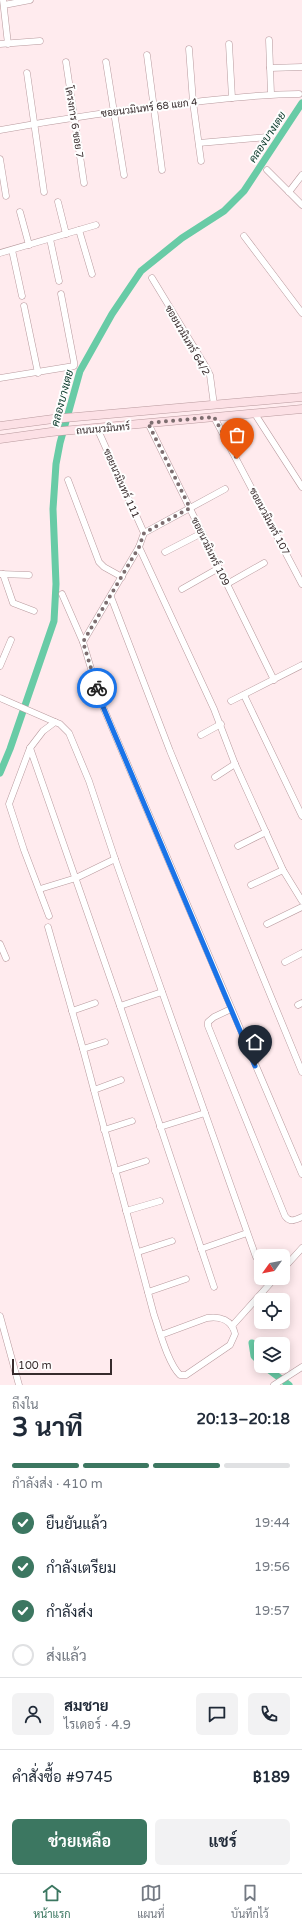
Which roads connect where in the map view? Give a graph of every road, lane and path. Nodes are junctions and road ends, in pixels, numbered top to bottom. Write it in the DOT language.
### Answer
graph roads {
  1 [pos="30,0"];
  2 [pos="3,2"];
  3 [pos="269,40"];
  4 [pos="40,41"];
  5 [pos="0,44"];
  6 [pos="8,44"];
  7 [pos="228,44"];
  8 [pos="189,49"];
  9 [pos="148,55"];
  10 [pos="66,62"];
  11 [pos="106,62"];
  12 [pos="302,67"];
  13 [pos="270,68"];
  14 [pos="27,73"];
  15 [pos="271,94"];
  16 [pos="299,94"];
  17 [pos="232,98"];
  18 [pos="193,102"];
  19 [pos="153,106"];
  20 [pos="114,112"];
  21 [pos="75,116"];
  22 [pos="34,124"];
  23 [pos="0,130"];
  24 [pos="267,138"];
  25 [pos="200,143"];
  26 [pos="0,159"];
  27 [pos="201,161"];
  28 [pos="162,170"];
  29 [pos="267,170"];
  30 [pos="124,175"];
  31 [pos="302,175"];
  32 [pos="84,182"];
  33 [pos="44,192"];
  34 [pos="290,192"];
  35 [pos="6,196"];
  36 [pos="58,202"];
  37 [pos="302,205"];
  38 [pos="20,212"];
  39 [pos="96,225"];
  40 [pos="79,230"];
  41 [pos="66,234"];
  42 [pos="244,236"];
  43 [pos="50,239"];
  44 [pos="29,245"];
  45 [pos="12,250"];
  46 [pos="0,253"];
  47 [pos="92,274"];
  48 [pos="152,278"];
  49 [pos="59,281"];
  50 [pos="61,294"];
  51 [pos="22,296"];
  52 [pos="24,306"];
  53 [pos="302,313"];
  54 [pos="38,373"];
  55 [pos="0,378"];
  56 [pos="302,397"];
  57 [pos="214,405"];
  58 [pos="302,409"];
  59 [pos="255,414"];
  60 [pos="214,417"];
  61 [pos="148,423"];
  62 [pos="0,426"];
  63 [pos="97,428"];
  64 [pos="0,439"];
  65 [pos="68,480"];
  66 [pos="302,487"];
  67 [pos="225,489"];
  68 [pos="190,508"];
  69 [pos="144,533"];
  70 [pos="202,533"];
  71 [pos="139,547"];
  72 [pos="165,552"];
  73 [pos="264,563"];
  74 [pos="219,568"];
  75 [pos="2,574"];
  76 [pos="29,576"];
  77 [pos="122,577"];
  78 [pos="227,584"];
  79 [pos="302,584"];
  80 [pos="182,589"];
  81 [pos="62,594"];
  82 [pos="110,597"];
  83 [pos="34,611"];
  84 [pos="11,640"];
  85 [pos="83,642"];
  86 [pos="302,665"];
  87 [pos="0,666"];
  88 [pos="274,680"];
  89 [pos="244,695"];
  90 [pos="0,698"];
  91 [pos="231,701"];
  92 [pos="55,722"];
  93 [pos="221,724"];
  94 [pos="201,735"];
  95 [pos="30,748"];
  96 [pos="235,764"];
  97 [pos="215,777"];
  98 [pos="302,816"];
  99 [pos="266,832"];
  100 [pos="238,846"];
  101 [pos="114,859"];
  102 [pos="283,870"];
  103 [pos="76,878"];
  104 [pos="251,885"];
  105 [pos="40,889"];
  106 [pos="302,900"];
  107 [pos="302,908"];
  108 [pos="49,916"];
  109 [pos="267,924"];
  110 [pos="48,927"];
  111 [pos="0,944"];
  112 [pos="302,953"];
  113 [pos="6,958"];
  114 [pos="285,962"];
  115 [pos="162,992"];
  116 [pos="95,1003"];
  117 [pos="120,1006"];
  118 [pos="231,1009"];
  119 [pos="72,1011"];
  120 [pos="105,1042"];
  121 [pos="83,1049"];
  122 [pos="300,1061"];
  123 [pos="302,1072"];
  124 [pos="121,1080"];
  125 [pos="94,1090"];
  126 [pos="205,1113"];
  127 [pos="132,1121"];
  128 [pos="160,1127"];
  129 [pos="104,1130"];
  130 [pos="146,1161"];
  131 [pos="115,1171"];
  132 [pos="302,1174"];
  133 [pos="160,1201"];
  134 [pos="126,1211"];
  135 [pos="302,1217"];
  136 [pos="247,1233"];
  137 [pos="172,1241"];
  138 [pos="302,1248"];
  139 [pos="201,1249"];
  140 [pos="138,1252"];
  141 [pos="254,1252"];
  142 [pos="290,1261"];
  143 [pos="186,1279"];
  144 [pos="269,1285"];
  145 [pos="214,1287"];
  146 [pos="148,1292"];
  147 [pos="0,1316"];
  148 [pos="232,1326"];
  149 [pos="161,1335"];
  150 [pos="302,1367"];
  151 [pos="19,1385"];
  152 [pos="274,1385"];
  1 -- 2 [label="street"];
  2 -- 6 [label="street"];
  3 -- 13 [label="street"];
  4 -- 6 [label="street"];
  5 -- 6 [label="street"];
  7 -- 17 [label="street"];
  8 -- 18 [label="street"];
  9 -- 19 [label="street"];
  10 -- 21 [label="street, โครงการ 6 ซอย 7"];
  11 -- 20 [label="street"];
  12 -- 13 [label="street"];
  13 -- 15 [label="street"];
  14 -- 22 [label="street"];
  15 -- 16 [label="street, ซอยนวมินทร์ 68 แยก 4"];
  15 -- 17 [label="street, ซอยนวมินทร์ 68 แยก 4"];
  17 -- 18 [label="street, ซอยนวมินทร์ 68 แยก 4"];
  18 -- 19 [label="street, ซอยนวมินทร์ 68 แยก 4"];
  18 -- 25 [label="street"];
  19 -- 20 [label="street, ซอยนวมินทร์ 68 แยก 4"];
  19 -- 28 [label="street"];
  20 -- 21 [label="street, ซอยนวมินทร์ 68 แยก 4"];
  20 -- 30 [label="street"];
  21 -- 22 [label="street, ซอยนวมินทร์ 68 แยก 4"];
  21 -- 32 [label="street, โครงการ 6 ซอย 7"];
  22 -- 23 [label="street, ซอยนวมินทร์ 68 แยก 4"];
  22 -- 33 [label="street"];
  24 -- 25 [label="street"];
  25 -- 27 [label="street"];
  26 -- 35 [label="street"];
  29 -- 34 [label="street"];
  31 -- 34 [label="street"];
  34 -- 37 [label="street"];
  36 -- 41 [label="street"];
  38 -- 44 [label="street"];
  39 -- 40 [label="street"];
  40 -- 41 [label="street"];
  40 -- 47 [label="street"];
  41 -- 43 [label="street"];
  42 -- 53 [label="street"];
  43 -- 44 [label="street"];
  43 -- 49 [label="street"];
  44 -- 45 [label="street"];
  45 -- 46 [label="street"];
  45 -- 51 [label="street"];
  48 -- 57 [label="street, ซอยนวมินทร์ 64/2"];
  50 -- 54 [label="street"];
  52 -- 54 [label="street"];
  54 -- 55 [label="street"];
  56 -- 57 [label="main road, ถนนนวมินทร์"];
  57 -- 62 [label="main road, ถนนนวมินทร์"];
  58 -- 59 [label="main road, ถนนนวมินทร์"];
  59 -- 60 [label="main road, ถนนนวมินทร์"];
  59 -- 66 [label="street"];
  60 -- 61 [label="main road, ถนนนวมินทร์"];
  60 -- 79 [label="street, ซอยนวมินทร์ 107"];
  61 -- 63 [label="main road, ถนนนวมินทร์"];
  61 -- 68 [label="street, ซอยนวมินทร์ 109"];
  63 -- 64 [label="main road, ถนนนวมินทร์"];
  63 -- 69 [label="street, ซอยนวมินทร์ 111"];
  65 -- 77 [label="street"];
  67 -- 68 [label="street"];
  68 -- 69 [label="street"];
  68 -- 70 [label="street, ซอยนวมินทร์ 109"];
  69 -- 71 [label="street"];
  70 -- 72 [label="street"];
  70 -- 74 [label="street, ซอยนวมินทร์ 109"];
  71 -- 77 [label="street"];
  71 -- 93 [label="street"];
  73 -- 78 [label="street"];
  74 -- 78 [label="street, ซอยนวมินทร์ 109"];
  74 -- 80 [label="street"];
  75 -- 76 [label="street"];
  75 -- 83 [label="street"];
  77 -- 82 [label="street"];
  78 -- 88 [label="street, ซอยนวมินทร์ 109"];
  81 -- 85 [label="street"];
  82 -- 85 [label="street"];
  82 -- 122 [label="street"];
  84 -- 87 [label="street"];
  85 -- 118 [label="street"];
  86 -- 88 [label="street"];
  88 -- 89 [label="street"];
  89 -- 91 [label="street"];
  89 -- 98 [label="street"];
  90 -- 92 [label="street"];
  92 -- 95 [label="street"];
  92 -- 101 [label="street"];
  93 -- 94 [label="street"];
  93 -- 96 [label="street"];
  95 -- 103 [label="street"];
  95 -- 105 [label="street"];
  96 -- 97 [label="street"];
  96 -- 99 [label="street"];
  99 -- 100 [label="street"];
  99 -- 102 [label="street"];
  101 -- 103 [label="street"];
  101 -- 115 [label="street"];
  102 -- 104 [label="street"];
  102 -- 106 [label="street"];
  103 -- 105 [label="street"];
  103 -- 117 [label="street"];
  105 -- 108 [label="street"];
  107 -- 109 [label="street"];
  110 -- 119 [label="street"];
  111 -- 113 [label="street"];
  112 -- 114 [label="street"];
  115 -- 117 [label="street"];
  115 -- 126 [label="street"];
  116 -- 119 [label="street"];
  117 -- 128 [label="street"];
  118 -- 132 [label="street"];
  118 -- 135 [label="street"];
  119 -- 121 [label="street"];
  120 -- 121 [label="street"];
  121 -- 125 [label="street"];
  122 -- 123 [label="street"];
  124 -- 125 [label="street"];
  125 -- 129 [label="street"];
  126 -- 128 [label="street"];
  126 -- 136 [label="street"];
  127 -- 129 [label="street"];
  128 -- 139 [label="street"];
  129 -- 131 [label="street"];
  130 -- 131 [label="street"];
  131 -- 134 [label="street"];
  133 -- 134 [label="street"];
  134 -- 140 [label="street"];
  136 -- 139 [label="street"];
  136 -- 141 [label="street"];
  137 -- 140 [label="street"];
  138 -- 142 [label="street"];
  139 -- 145 [label="street"];
  140 -- 146 [label="street"];
  143 -- 146 [label="street"];
  144 -- 148 [label="street"];
  146 -- 149 [label="street"];
  147 -- 151 [label="street"];
  148 -- 149 [label="street"];
  148 -- 149 [label="street"];
  150 -- 152 [label="street"];
}
